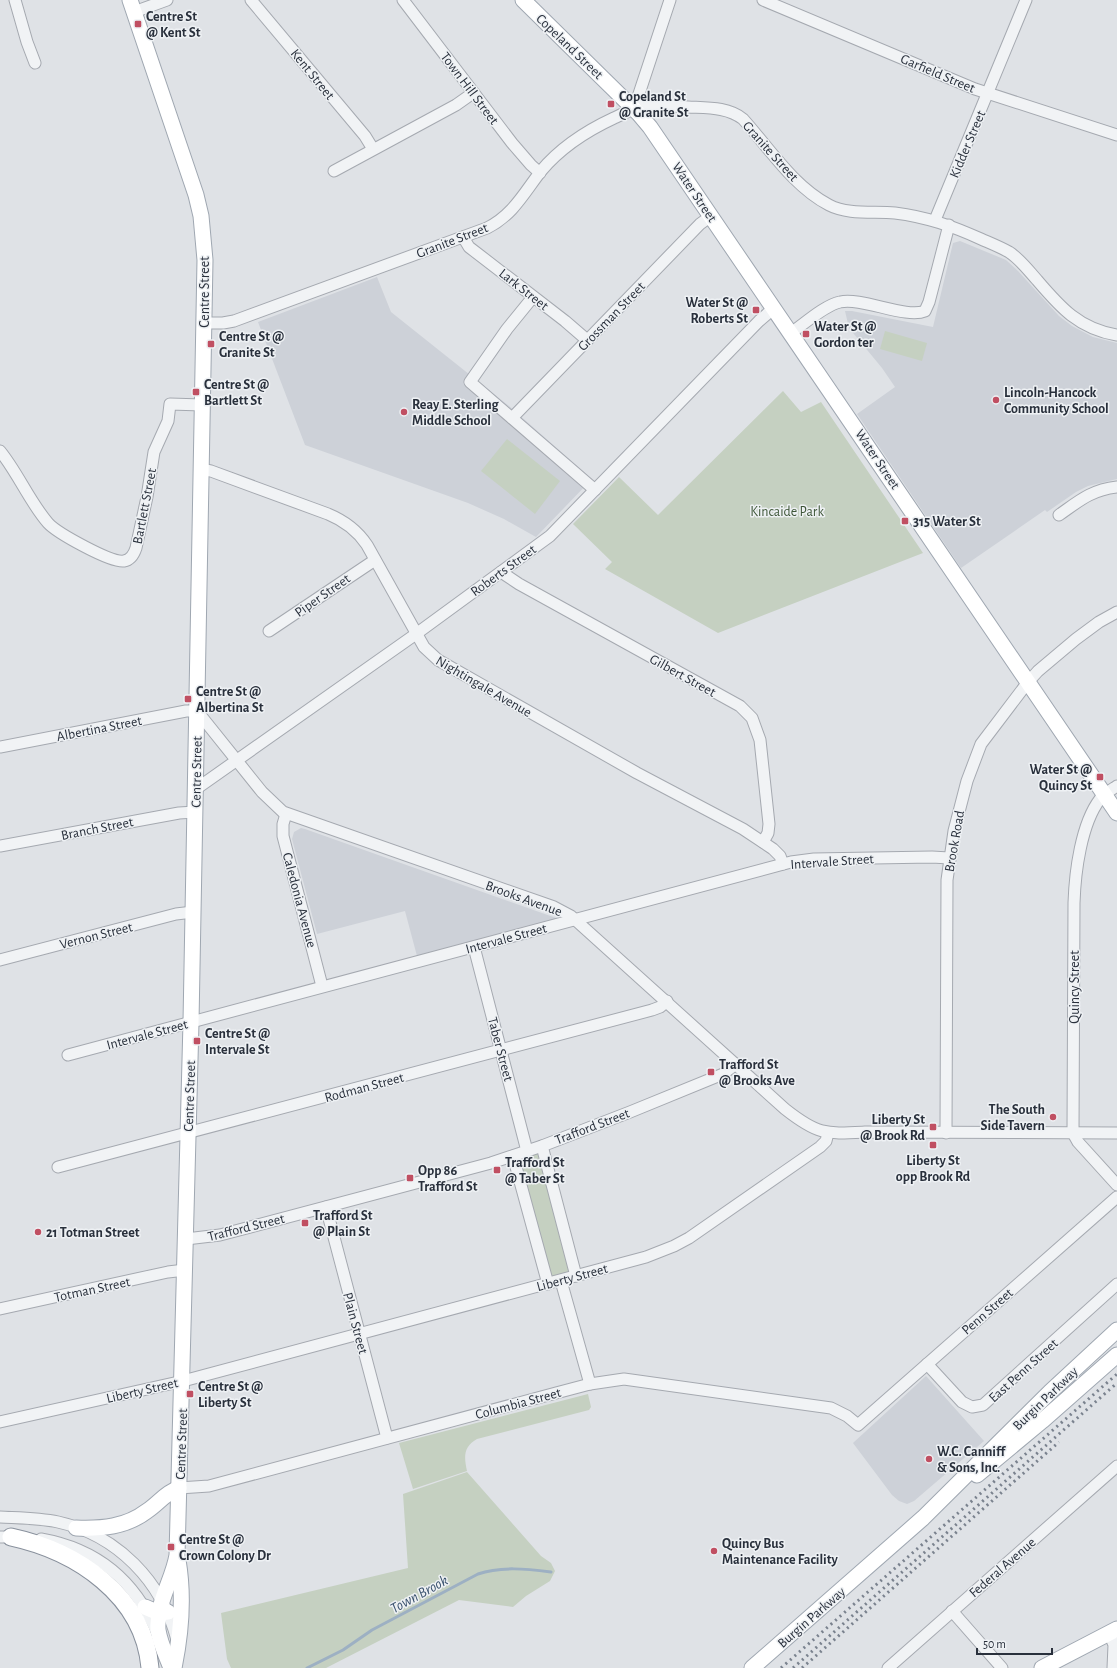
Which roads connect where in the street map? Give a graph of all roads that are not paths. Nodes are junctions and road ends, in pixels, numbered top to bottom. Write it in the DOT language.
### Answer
graph roads {
  1 [pos="15,0"];
  2 [pos="167,0"];
  3 [pos="252,0"];
  4 [pos="403,0"];
  5 [pos="523,0"];
  6 [pos="670,0"];
  7 [pos="763,0"];
  8 [pos="1026,0"];
  9 [pos="132,6"];
  10 [pos="36,63"];
  11 [pos="474,93"];
  12 [pos="988,94"];
  13 [pos="634,109"];
  14 [pos="1117,134"];
  15 [pos="373,149"];
  16 [pos="334,171"];
  17 [pos="540,173"];
  18 [pos="711,216"];
  19 [pos="935,220"];
  20 [pos="948,225"];
  21 [pos="463,237"];
  22 [pos="533,297"];
  23 [pos="774,308"];
  24 [pos="204,323"];
  25 [pos="791,333"];
  26 [pos="1117,335"];
  27 [pos="586,340"];
  28 [pos="202,405"];
  29 [pos="512,418"];
  30 [pos="0,451"];
  31 [pos="200,469"];
  32 [pos="1117,488"];
  33 [pos="595,490"];
  34 [pos="1058,515"];
  35 [pos="375,560"];
  36 [pos="501,572"];
  37 [pos="1117,612"];
  38 [pos="269,631"];
  39 [pos="416,634"];
  40 [pos="1028,682"];
  41 [pos="197,712"];
  42 [pos="0,747"];
  43 [pos="237,761"];
  44 [pos="1117,786"];
  45 [pos="196,789"];
  46 [pos="1104,795"];
  47 [pos="195,812"];
  48 [pos="1117,813"];
  49 [pos="286,814"];
  50 [pos="763,842"];
  51 [pos="0,846"];
  52 [pos="949,858"];
  53 [pos="783,864"];
  54 [pos="193,912"];
  55 [pos="577,920"];
  56 [pos="474,947"];
  57 [pos="0,960"];
  58 [pos="322,986"];
  59 [pos="667,1001"];
  60 [pos="191,1022"];
  61 [pos="501,1049"];
  62 [pos="68,1055"];
  63 [pos="736,1064"];
  64 [pos="188,1133"];
  65 [pos="828,1133"];
  66 [pos="946,1133"];
  67 [pos="1074,1133"];
  68 [pos="1117,1133"];
  69 [pos="542,1146"];
  70 [pos="527,1151"];
  71 [pos="513,1156"];
  72 [pos="58,1167"];
  73 [pos="1117,1185"];
  74 [pos="1117,1196"];
  75 [pos="326,1207"];
  76 [pos="186,1239"];
  77 [pos="185,1270"];
  78 [pos="576,1276"];
  79 [pos="561,1280"];
  80 [pos="548,1284"];
  81 [pos="1117,1284"];
  82 [pos="0,1309"];
  83 [pos="1117,1330"];
  84 [pos="359,1334"];
  85 [pos="1117,1355"];
  86 [pos="927,1364"];
  87 [pos="183,1381"];
  88 [pos="590,1384"];
  89 [pos="0,1422"];
  90 [pos="858,1425"];
  91 [pos="387,1438"];
  92 [pos="1117,1466"];
  93 [pos="179,1488"];
  94 [pos="0,1517"];
  95 [pos="923,1518"];
  96 [pos="76,1528"];
  97 [pos="5,1537"];
  98 [pos="178,1555"];
  99 [pos="181,1598"];
  100 [pos="145,1607"];
  101 [pos="163,1609"];
  102 [pos="952,1611"];
  103 [pos="1113,1631"];
  104 [pos="162,1646"];
  105 [pos="178,1646"];
  106 [pos="150,1668"];
  107 [pos="170,1668"];
  108 [pos="174,1668"];
  109 [pos="752,1668"];
  110 [pos="888,1668"];
  111 [pos="1002,1668"];
  112 [pos="1042,1668"];
  113 [pos="1113,1668"];
  1 -- 10 [label="street"];
  2 -- 9 [label="street"];
  3 -- 15 [label="street, Kent Street"];
  4 -- 11 [label="street, Town Hill Street"];
  5 -- 13 [label="main road, Copeland Street"];
  6 -- 13 [label="street"];
  7 -- 12 [label="street, Garfield Street"];
  8 -- 12 [label="street, Kidder Street"];
  9 -- 24 [label="main road, Centre Street"];
  11 -- 15 [label="street"];
  11 -- 17 [label="street, Town Hill Street"];
  12 -- 14 [label="street, Garfield Street"];
  12 -- 19 [label="street, Kidder Street"];
  13 -- 17 [label="street, Granite Street"];
  13 -- 18 [label="main road, Water Street"];
  13 -- 19 [label="street, Granite Street"];
  15 -- 16 [label="street"];
  17 -- 21 [label="street, Granite Street"];
  18 -- 23 [label="main road, Water Street"];
  18 -- 27 [label="street, Grossman Street"];
  19 -- 20 [label="street, Granite Street"];
  20 -- 25 [label="street"];
  20 -- 26 [label="street, Granite Street"];
  21 -- 22 [label="street, Lark Street"];
  21 -- 24 [label="street, Granite Street"];
  22 -- 27 [label="street, Lark Street"];
  22 -- 29 [label="street"];
  23 -- 25 [label="main road, Water Street"];
  23 -- 33 [label="street, Roberts Street"];
  24 -- 28 [label="main road, Centre Street"];
  25 -- 40 [label="main road, Water Street"];
  27 -- 29 [label="street, Grossman Street"];
  28 -- 30 [label="street, Bartlett Street"];
  28 -- 31 [label="main road, Centre Street"];
  29 -- 33 [label="street"];
  31 -- 35 [label="street, Nightingale Avenue"];
  31 -- 41 [label="main road, Centre Street"];
  32 -- 34 [label="street"];
  33 -- 36 [label="street, Roberts Street"];
  35 -- 38 [label="street, Piper Street"];
  35 -- 39 [label="street, Nightingale Avenue"];
  36 -- 39 [label="street, Roberts Street"];
  36 -- 50 [label="street, Gilbert Street"];
  37 -- 40 [label="street, Brook Road"];
  39 -- 43 [label="street, Roberts Street"];
  39 -- 50 [label="street, Nightingale Avenue"];
  40 -- 46 [label="main road, Water Street"];
  40 -- 52 [label="street, Brook Road"];
  41 -- 42 [label="street, Albertina Street"];
  41 -- 43 [label="street, Brooks Avenue"];
  41 -- 45 [label="main road, Centre Street"];
  43 -- 45 [label="street, Roberts Street"];
  43 -- 49 [label="street, Brooks Avenue"];
  44 -- 46 [label="street, Quincy Street"];
  45 -- 47 [label="main road, Centre Street"];
  46 -- 48 [label="main road, Water Street"];
  46 -- 67 [label="street, Quincy Street"];
  47 -- 51 [label="street, Branch Street"];
  47 -- 54 [label="main road, Centre Street"];
  49 -- 55 [label="street, Brooks Avenue"];
  49 -- 58 [label="street, Caledonia Avenue"];
  50 -- 53 [label="street, Nightingale Avenue"];
  52 -- 53 [label="street, Intervale Street"];
  52 -- 66 [label="street, Brook Road"];
  53 -- 55 [label="street, Intervale Street"];
  54 -- 57 [label="street, Vernon Street"];
  54 -- 60 [label="main road, Centre Street"];
  55 -- 56 [label="street, Intervale Street"];
  55 -- 59 [label="street, Brooks Avenue"];
  56 -- 58 [label="street, Intervale Street"];
  56 -- 61 [label="street, Taber Street"];
  58 -- 60 [label="street, Intervale Street"];
  59 -- 61 [label="street, Rodman Street"];
  59 -- 63 [label="street, Brooks Avenue"];
  60 -- 62 [label="street, Intervale Street"];
  60 -- 64 [label="main road, Centre Street"];
  61 -- 64 [label="street, Rodman Street"];
  61 -- 70 [label="street, Taber Street"];
  63 -- 65 [label="street, Brooks Avenue"];
  63 -- 69 [label="street, Trafford Street"];
  64 -- 72 [label="street, Rodman Street"];
  64 -- 76 [label="main road, Centre Street"];
  65 -- 66 [label="street"];
  65 -- 78 [label="street, Liberty Street"];
  66 -- 67 [label="street"];
  67 -- 68 [label="street"];
  67 -- 73 [label="street"];
  69 -- 70 [label="street, Trafford Street"];
  69 -- 78 [label="street"];
  70 -- 71 [label="street, Trafford Street"];
  71 -- 75 [label="street, Trafford Street"];
  71 -- 80 [label="street"];
  74 -- 86 [label="street, Penn Street"];
  75 -- 76 [label="street, Trafford Street"];
  75 -- 84 [label="street, Plain Street"];
  76 -- 77 [label="main road, Centre Street"];
  77 -- 82 [label="street, Totman Street"];
  77 -- 87 [label="main road, Centre Street"];
  78 -- 79 [label="street, Liberty Street"];
  79 -- 80 [label="street, Liberty Street"];
  79 -- 88 [label="street"];
  80 -- 84 [label="street, Liberty Street"];
  81 -- 86 [label="street, East Penn Street"];
  83 -- 95 [label="main road, Burgin Parkway"];
  84 -- 87 [label="street, Liberty Street"];
  84 -- 91 [label="street, Plain Street"];
  85 -- 95 [label="main road, Burgin Parkway"];
  86 -- 90 [label="street, Penn Street"];
  87 -- 89 [label="street, Liberty Street"];
  87 -- 93 [label="main road, Centre Street"];
  88 -- 90 [label="street, Columbia Street"];
  88 -- 91 [label="street, Columbia Street"];
  91 -- 93 [label="street, Columbia Street"];
  92 -- 102 [label="street, Federal Avenue"];
  93 -- 96 [label="main road"];
  93 -- 98 [label="main road, Centre Street"];
  94 -- 96 [label="street"];
  95 -- 109 [label="main road, Burgin Parkway"];
  96 -- 101 [label="street"];
  97 -- 100 [label="street"];
  97 -- 106 [label="highway"];
  98 -- 99 [label="main road, Centre Street"];
  98 -- 101 [label="main road, Centre Street"];
  99 -- 101 [label="main road"];
  99 -- 105 [label="main road, Centre Street"];
  100 -- 101 [label="main road"];
  100 -- 104 [label="street"];
  101 -- 104 [label="main road, Centre Street"];
  101 -- 105 [label="street"];
  102 -- 110 [label="street, Federal Avenue"];
  102 -- 111 [label="street"];
  103 -- 112 [label="main road"];
  103 -- 113 [label="street"];
  104 -- 107 [label="main road, Centre Street"];
  105 -- 108 [label="main road, Centre Street"];
}
